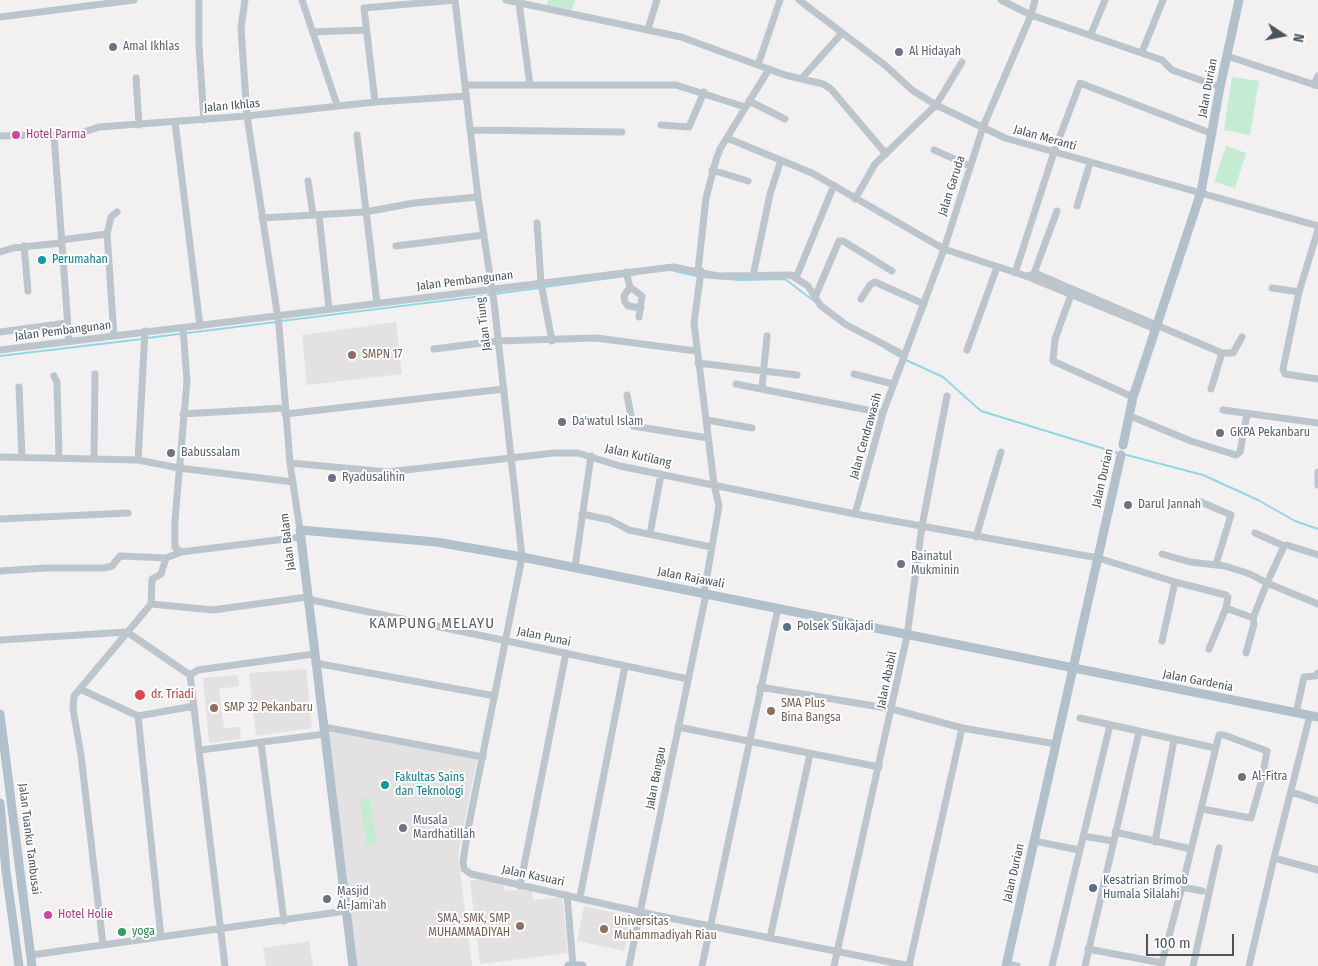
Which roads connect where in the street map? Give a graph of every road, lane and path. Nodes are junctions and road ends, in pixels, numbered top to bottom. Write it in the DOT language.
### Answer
graph roads {
  1 [pos="134,0"];
  2 [pos="199,0"];
  3 [pos="244,0"];
  4 [pos="302,0"];
  5 [pos="455,0"];
  6 [pos="506,0"];
  7 [pos="657,0"];
  8 [pos="780,0"];
  9 [pos="799,0"];
  10 [pos="1001,0"];
  11 [pos="1036,0"];
  12 [pos="1105,0"];
  13 [pos="1163,0"];
  14 [pos="1239,0"];
  15 [pos="120,2"];
  16 [pos="519,3"];
  17 [pos="1031,15"];
  18 [pos="0,17"];
  19 [pos="648,29"];
  20 [pos="366,30"];
  21 [pos="313,32"];
  22 [pos="842,33"];
  23 [pos="1092,34"];
  24 [pos="1142,52"];
  25 [pos="1227,56"];
  26 [pos="962,62"];
  27 [pos="758,65"];
  28 [pos="769,69"];
  29 [pos="1318,76"];
  30 [pos="136,78"];
  31 [pos="802,78"];
  32 [pos="465,85"];
  33 [pos="530,85"];
  34 [pos="1316,85"];
  35 [pos="1220,87"];
  36 [pos="704,92"];
  37 [pos="466,96"];
  38 [pos="374,102"];
  39 [pos="747,104"];
  40 [pos="936,105"];
  41 [pos="337,106"];
  42 [pos="247,116"];
  43 [pos="785,119"];
  44 [pos="204,120"];
  45 [pos="175,122"];
  46 [pos="139,124"];
  47 [pos="661,125"];
  48 [pos="983,127"];
  49 [pos="471,130"];
  50 [pos="622,132"];
  51 [pos="1212,134"];
  52 [pos="54,135"];
  53 [pos="357,135"];
  54 [pos="0,136"];
  55 [pos="727,138"];
  56 [pos="934,150"];
  57 [pos="1054,152"];
  58 [pos="886,154"];
  59 [pos="781,160"];
  60 [pos="1090,163"];
  61 [pos="970,166"];
  62 [pos="712,170"];
  63 [pos="308,181"];
  64 [pos="748,181"];
  65 [pos="834,185"];
  66 [pos="1201,192"];
  67 [pos="478,197"];
  68 [pos="855,199"];
  69 [pos="1077,206"];
  70 [pos="1057,211"];
  71 [pos="117,212"];
  72 [pos="365,212"];
  73 [pos="316,215"];
  74 [pos="262,218"];
  75 [pos="537,223"];
  76 [pos="1318,226"];
  77 [pos="1318,230"];
  78 [pos="107,234"];
  79 [pos="484,234"];
  80 [pos="61,242"];
  81 [pos="24,246"];
  82 [pos="396,246"];
  83 [pos="944,249"];
  84 [pos="0,252"];
  85 [pos="997,267"];
  86 [pos="700,272"];
  87 [pos="892,272"];
  88 [pos="1015,273"];
  89 [pos="752,276"];
  90 [pos="1031,276"];
  91 [pos="796,278"];
  92 [pos="628,279"];
  93 [pos="542,288"];
  94 [pos="1272,288"];
  95 [pos="28,291"];
  96 [pos="492,291"];
  97 [pos="1072,292"];
  98 [pos="1298,292"];
  99 [pos="815,297"];
  100 [pos="862,299"];
  101 [pos="376,303"];
  102 [pos="924,304"];
  103 [pos="641,308"];
  104 [pos="329,309"];
  105 [pos="639,317"];
  106 [pos="278,319"];
  107 [pos="67,323"];
  108 [pos="200,326"];
  109 [pos="1158,327"];
  110 [pos="183,328"];
  111 [pos="0,332"];
  112 [pos="145,332"];
  113 [pos="114,336"];
  114 [pos="766,336"];
  115 [pos="1242,337"];
  116 [pos="69,341"];
  117 [pos="497,341"];
  118 [pos="552,341"];
  119 [pos="434,349"];
  120 [pos="0,350"];
  121 [pos="967,350"];
  122 [pos="696,351"];
  123 [pos="1222,353"];
  124 [pos="904,356"];
  125 [pos="698,363"];
  126 [pos="900,366"];
  127 [pos="764,371"];
  128 [pos="95,374"];
  129 [pos="854,374"];
  130 [pos="797,375"];
  131 [pos="54,376"];
  132 [pos="1318,379"];
  133 [pos="736,384"];
  134 [pos="893,384"];
  135 [pos="19,387"];
  136 [pos="762,388"];
  137 [pos="504,389"];
  138 [pos="1211,389"];
  139 [pos="627,395"];
  140 [pos="947,396"];
  141 [pos="1134,397"];
  142 [pos="1223,410"];
  143 [pos="285,411"];
  144 [pos="883,413"];
  145 [pos="183,414"];
  146 [pos="1247,414"];
  147 [pos="1130,416"];
  148 [pos="707,420"];
  149 [pos="1318,423"];
  150 [pos="752,428"];
  151 [pos="708,438"];
  152 [pos="1123,445"];
  153 [pos="1001,452"];
  154 [pos="1121,455"];
  155 [pos="591,456"];
  156 [pos="22,457"];
  157 [pos="59,457"];
  158 [pos="0,458"];
  159 [pos="94,458"];
  160 [pos="511,458"];
  161 [pos="138,460"];
  162 [pos="290,463"];
  163 [pos="179,468"];
  164 [pos="1318,472"];
  165 [pos="662,474"];
  166 [pos="293,482"];
  167 [pos="714,484"];
  168 [pos="1318,485"];
  169 [pos="1201,502"];
  170 [pos="128,514"];
  171 [pos="582,514"];
  172 [pos="855,514"];
  173 [pos="0,519"];
  174 [pos="922,526"];
  175 [pos="1255,533"];
  176 [pos="301,534"];
  177 [pos="650,534"];
  178 [pos="976,538"];
  179 [pos="1284,546"];
  180 [pos="711,547"];
  181 [pos="181,552"];
  182 [pos="1162,554"];
  183 [pos="1318,556"];
  184 [pos="522,557"];
  185 [pos="166,558"];
  186 [pos="1098,558"];
  187 [pos="1216,564"];
  188 [pos="575,567"];
  189 [pos="0,571"];
  190 [pos="1175,582"];
  191 [pos="1267,583"];
  192 [pos="705,593"];
  193 [pos="307,598"];
  194 [pos="151,604"];
  195 [pos="1318,604"];
  196 [pos="778,608"];
  197 [pos="1226,608"];
  198 [pos="1253,618"];
  199 [pos="127,632"];
  200 [pos="907,636"];
  201 [pos="0,640"];
  202 [pos="505,641"];
  203 [pos="1162,641"];
  204 [pos="1209,649"];
  205 [pos="1246,653"];
  206 [pos="566,654"];
  207 [pos="315,658"];
  208 [pos="625,666"];
  209 [pos="1073,669"];
  210 [pos="1318,674"];
  211 [pos="190,675"];
  212 [pos="688,679"];
  213 [pos="760,687"];
  214 [pos="80,690"];
  215 [pos="495,696"];
  216 [pos="194,706"];
  217 [pos="892,709"];
  218 [pos="1296,713"];
  219 [pos="0,714"];
  220 [pos="138,716"];
  221 [pos="1314,716"];
  222 [pos="1080,718"];
  223 [pos="1110,725"];
  224 [pos="678,727"];
  225 [pos="962,728"];
  226 [pos="325,731"];
  227 [pos="1139,732"];
  228 [pos="1174,740"];
  229 [pos="749,741"];
  230 [pos="262,743"];
  231 [pos="1056,744"];
  232 [pos="1215,748"];
  233 [pos="200,750"];
  234 [pos="810,754"];
  235 [pos="483,757"];
  236 [pos="879,767"];
  237 [pos="1292,792"];
  238 [pos="1318,801"];
  239 [pos="0,803"];
  240 [pos="1202,809"];
  241 [pos="1115,832"];
  242 [pos="1082,836"];
  243 [pos="1113,840"];
  244 [pos="1034,841"];
  245 [pos="1155,842"];
  246 [pos="1219,848"];
  247 [pos="1191,849"];
  248 [pos="1079,850"];
  249 [pos="1274,858"];
  250 [pos="20,869"];
  251 [pos="1318,870"];
  252 [pos="3,871"];
  253 [pos="520,886"];
  254 [pos="1182,887"];
  255 [pos="1206,892"];
  256 [pos="567,895"];
  257 [pos="580,897"];
  258 [pos="346,911"];
  259 [pos="640,912"];
  260 [pos="284,921"];
  261 [pos="711,926"];
  262 [pos="220,928"];
  263 [pos="161,937"];
  264 [pos="770,938"];
  265 [pos="102,944"];
  266 [pos="1088,949"];
  267 [pos="837,952"];
  268 [pos="31,955"];
  269 [pos="1161,964"];
  270 [pos="1006,965"];
  271 [pos="20,966"];
  272 [pos="32,966"];
  273 [pos="224,966"];
  274 [pos="353,966"];
  275 [pos="577,966"];
  276 [pos="629,966"];
  277 [pos="702,966"];
  278 [pos="834,966"];
  279 [pos="907,966"];
  280 [pos="1018,966"];
  281 [pos="1052,966"];
  282 [pos="1085,966"];
  283 [pos="1193,966"];
  284 [pos="1249,966"];
  1 -- 15 [label="street"];
  2 -- 44 [label="street"];
  3 -- 42 [label="street, Jalan Balam"];
  4 -- 21 [label="street"];
  5 -- 20 [label="street"];
  5 -- 32 [label="street, Jalan Tiung"];
  6 -- 16 [label="street"];
  7 -- 19 [label="street"];
  8 -- 27 [label="street"];
  9 -- 22 [label="street, Jalan Meranti"];
  10 -- 17 [label="street"];
  11 -- 17 [label="street, Jalan Garuda"];
  12 -- 23 [label="street"];
  13 -- 24 [label="street"];
  14 -- 25 [label="main road, Jalan Durian"];
  15 -- 18 [label="street"];
  16 -- 19 [label="street"];
  16 -- 33 [label="street"];
  17 -- 23 [label="street"];
  17 -- 48 [label="street, Jalan Garuda"];
  19 -- 27 [label="street"];
  20 -- 21 [label="street"];
  20 -- 38 [label="street"];
  21 -- 41 [label="street"];
  22 -- 31 [label="street"];
  22 -- 40 [label="street, Jalan Meranti"];
  23 -- 24 [label="street"];
  24 -- 35 [label="street"];
  25 -- 34 [label="street"];
  25 -- 35 [label="main road, Jalan Durian"];
  26 -- 40 [label="street"];
  27 -- 28 [label="street"];
  28 -- 31 [label="street"];
  28 -- 39 [label="street, Jalan Bangau"];
  29 -- 34 [label="street"];
  30 -- 46 [label="street"];
  31 -- 58 [label="street"];
  32 -- 33 [label="street"];
  32 -- 37 [label="street, Jalan Tiung"];
  33 -- 36 [label="street"];
  35 -- 51 [label="main road, Jalan Durian"];
  36 -- 39 [label="street"];
  36 -- 47 [label="street"];
  37 -- 38 [label="street, Jalan Ikhlas"];
  37 -- 49 [label="street, Jalan Tiung"];
  38 -- 41 [label="street, Jalan Ikhlas"];
  39 -- 43 [label="street"];
  39 -- 55 [label="street, Jalan Bangau"];
  40 -- 48 [label="street, Jalan Meranti"];
  40 -- 58 [label="street"];
  41 -- 42 [label="street, Jalan Ikhlas"];
  42 -- 44 [label="street, Jalan Ikhlas"];
  42 -- 74 [label="street, Jalan Balam"];
  44 -- 45 [label="street, Jalan Ikhlas"];
  45 -- 46 [label="street, Jalan Ikhlas"];
  45 -- 108 [label="street"];
  46 -- 52 [label="street, Jalan Ikhlas"];
  48 -- 57 [label="street, Jalan Meranti"];
  48 -- 61 [label="street, Jalan Garuda"];
  49 -- 50 [label="street"];
  49 -- 67 [label="street, Jalan Tiung"];
  51 -- 57 [label="street"];
  51 -- 66 [label="main road, Jalan Durian"];
  52 -- 54 [label="street, Jalan Ikhlas"];
  52 -- 80 [label="street"];
  53 -- 72 [label="street"];
  55 -- 59 [label="street"];
  55 -- 62 [label="street, Jalan Bangau"];
  56 -- 61 [label="street"];
  57 -- 60 [label="street, Jalan Meranti"];
  57 -- 88 [label="street"];
  58 -- 68 [label="street"];
  59 -- 65 [label="street"];
  59 -- 89 [label="street"];
  60 -- 66 [label="street, Jalan Meranti"];
  60 -- 69 [label="street"];
  61 -- 83 [label="street, Jalan Garuda"];
  62 -- 64 [label="street"];
  62 -- 86 [label="street, Jalan Bangau"];
  63 -- 73 [label="street"];
  65 -- 68 [label="street"];
  65 -- 91 [label="street"];
  66 -- 76 [label="street, Jalan Meranti"];
  66 -- 109 [label="main road, Jalan Durian"];
  67 -- 72 [label="street"];
  67 -- 79 [label="street, Jalan Tiung"];
  68 -- 83 [label="street"];
  70 -- 90 [label="street"];
  71 -- 78 [label="street"];
  72 -- 73 [label="street"];
  72 -- 101 [label="street"];
  73 -- 74 [label="street"];
  73 -- 104 [label="street"];
  74 -- 106 [label="street, Jalan Balam"];
  75 -- 93 [label="street"];
  77 -- 98 [label="street"];
  78 -- 80 [label="street"];
  78 -- 113 [label="street"];
  79 -- 82 [label="street"];
  79 -- 96 [label="street, Jalan Tiung"];
  80 -- 81 [label="street"];
  80 -- 107 [label="street"];
  81 -- 84 [label="street"];
  81 -- 95 [label="street"];
  83 -- 85 [label="street"];
  83 -- 102 [label="street, Jalan Garuda"];
  85 -- 88 [label="street"];
  85 -- 121 [label="street"];
  86 -- 89 [label="street, Jalan Pembangunan"];
  86 -- 92 [label="street, Jalan Pembangunan"];
  86 -- 122 [label="street, Jalan Bangau"];
  87 -- 99 [label="street"];
  88 -- 90 [label="street"];
  89 -- 91 [label="street, Jalan Pembangunan"];
  90 -- 97 [label="street"];
  91 -- 99 [label="street"];
  92 -- 93 [label="street, Jalan Pembangunan"];
  92 -- 103 [label="street"];
  92 -- 103 [label="street"];
  93 -- 96 [label="street, Jalan Pembangunan"];
  93 -- 118 [label="street"];
  94 -- 98 [label="street"];
  96 -- 101 [label="street, Jalan Pembangunan"];
  96 -- 117 [label="street, Jalan Tiung"];
  97 -- 109 [label="street"];
  97 -- 141 [label="street"];
  98 -- 132 [label="street"];
  99 -- 124 [label="street"];
  100 -- 102 [label="street"];
  101 -- 104 [label="street, Jalan Pembangunan"];
  102 -- 124 [label="street, Jalan Garuda"];
  103 -- 105 [label="street"];
  104 -- 106 [label="street, Jalan Pembangunan"];
  106 -- 108 [label="street, Jalan Pembangunan"];
  106 -- 143 [label="street, Jalan Balam"];
  107 -- 111 [label="street"];
  107 -- 116 [label="street"];
  108 -- 110 [label="street, Jalan Pembangunan"];
  109 -- 123 [label="street"];
  109 -- 141 [label="main road, Jalan Durian"];
  110 -- 112 [label="street, Jalan Pembangunan"];
  110 -- 145 [label="street"];
  112 -- 113 [label="street, Jalan Pembangunan"];
  112 -- 161 [label="street"];
  113 -- 116 [label="street, Jalan Pembangunan"];
  114 -- 127 [label="street"];
  115 -- 123 [label="street"];
  116 -- 120 [label="street, Jalan Pembangunan"];
  117 -- 118 [label="street"];
  117 -- 119 [label="street"];
  117 -- 137 [label="street, Jalan Tiung"];
  118 -- 122 [label="street"];
  122 -- 125 [label="street, Jalan Bangau"];
  123 -- 138 [label="street"];
  124 -- 126 [label="street, Jalan Garuda"];
  125 -- 127 [label="street"];
  125 -- 148 [label="street, Jalan Bangau"];
  126 -- 134 [label="street, Jalan Cendrawasih"];
  127 -- 130 [label="street"];
  127 -- 136 [label="street"];
  128 -- 159 [label="street"];
  129 -- 134 [label="street"];
  131 -- 157 [label="street"];
  133 -- 136 [label="street"];
  134 -- 144 [label="street, Jalan Cendrawasih"];
  135 -- 156 [label="street"];
  136 -- 144 [label="street"];
  137 -- 143 [label="street"];
  137 -- 160 [label="street, Jalan Tiung"];
  139 -- 151 [label="street"];
  140 -- 174 [label="street, Jalan Ababil"];
  141 -- 147 [label="main road, Jalan Durian"];
  142 -- 146 [label="street"];
  143 -- 145 [label="street"];
  143 -- 162 [label="street, Jalan Balam"];
  144 -- 172 [label="street, Jalan Cendrawasih"];
  145 -- 163 [label="street"];
  146 -- 147 [label="street"];
  146 -- 149 [label="street"];
  147 -- 152 [label="main road, Jalan Durian"];
  148 -- 150 [label="street"];
  148 -- 151 [label="street, Jalan Bangau"];
  151 -- 167 [label="street, Jalan Bangau"];
  152 -- 154 [label="street, Jalan Durian"];
  153 -- 178 [label="street"];
  154 -- 186 [label="main road, Jalan Durian"];
  155 -- 160 [label="street, Jalan Kutilang"];
  155 -- 165 [label="street, Jalan Kutilang"];
  155 -- 171 [label="street"];
  156 -- 157 [label="street"];
  156 -- 158 [label="street"];
  157 -- 159 [label="street"];
  159 -- 161 [label="street"];
  160 -- 162 [label="street, Jalan Kutilang"];
  160 -- 184 [label="street, Jalan Tiung"];
  161 -- 163 [label="street"];
  162 -- 166 [label="street, Jalan Balam"];
  163 -- 166 [label="street"];
  163 -- 181 [label="street"];
  164 -- 168 [label="street"];
  165 -- 167 [label="street, Jalan Kutilang"];
  165 -- 177 [label="street"];
  166 -- 176 [label="street, Jalan Balam"];
  167 -- 172 [label="street, Jalan Kutilang"];
  167 -- 180 [label="street, Jalan Bangau"];
  169 -- 187 [label="street"];
  170 -- 173 [label="street"];
  171 -- 177 [label="street"];
  171 -- 188 [label="street"];
  172 -- 174 [label="street, Jalan Kutilang"];
  174 -- 178 [label="street, Jalan Kutilang"];
  174 -- 200 [label="street, Jalan Ababil"];
  175 -- 179 [label="street"];
  176 -- 181 [label="street"];
  176 -- 184 [label="main road, Jalan Rajawali"];
  176 -- 193 [label="main road, Jalan Balam"];
  177 -- 180 [label="street"];
  178 -- 186 [label="street, Jalan Kutilang"];
  179 -- 183 [label="street"];
  179 -- 191 [label="street"];
  180 -- 192 [label="street, Jalan Bangau"];
  181 -- 185 [label="street"];
  182 -- 187 [label="street"];
  184 -- 188 [label="main road, Jalan Rajawali"];
  184 -- 202 [label="street, Jalan Kasuari"];
  185 -- 189 [label="street"];
  185 -- 194 [label="street"];
  186 -- 190 [label="street, Jalan Kutilang"];
  186 -- 209 [label="main road, Jalan Durian"];
  187 -- 191 [label="street"];
  188 -- 192 [label="main road, Jalan Rajawali"];
  190 -- 197 [label="street, Jalan Kutilang"];
  190 -- 203 [label="street"];
  191 -- 195 [label="street"];
  191 -- 198 [label="street"];
  192 -- 196 [label="main road, Jalan Rajawali"];
  192 -- 212 [label="street, Jalan Bangau"];
  193 -- 194 [label="street, Jalan Punai"];
  193 -- 202 [label="street, Jalan Punai"];
  193 -- 207 [label="main road, Jalan Balam"];
  194 -- 199 [label="street"];
  196 -- 200 [label="main road, Jalan Rajawali"];
  196 -- 213 [label="street"];
  197 -- 198 [label="street"];
  197 -- 204 [label="street"];
  198 -- 205 [label="street"];
  199 -- 201 [label="street"];
  199 -- 211 [label="street"];
  199 -- 214 [label="street"];
  200 -- 209 [label="main road, Jalan Rajawali"];
  200 -- 217 [label="street, Jalan Ababil"];
  202 -- 206 [label="street, Jalan Punai"];
  202 -- 215 [label="street, Jalan Kasuari"];
  206 -- 208 [label="street, Jalan Punai"];
  206 -- 253 [label="street"];
  207 -- 211 [label="street"];
  207 -- 215 [label="street"];
  207 -- 226 [label="main road, Jalan Balam"];
  208 -- 212 [label="street, Jalan Punai"];
  208 -- 257 [label="street"];
  209 -- 218 [label="main road, Jalan Gardenia"];
  209 -- 231 [label="main road, Jalan Durian"];
  210 -- 218 [label="street"];
  211 -- 216 [label="street"];
  212 -- 224 [label="street, Jalan Bangau"];
  213 -- 217 [label="street"];
  213 -- 229 [label="street"];
  214 -- 220 [label="street"];
  214 -- 265 [label="street"];
  215 -- 235 [label="street, Jalan Kasuari"];
  216 -- 220 [label="street"];
  216 -- 233 [label="street"];
  217 -- 225 [label="street"];
  217 -- 236 [label="street, Jalan Ababil"];
  218 -- 221 [label="main road, Jalan Gardenia"];
  219 -- 250 [label="main road, Jalan Tuanku Tambusai"];
  220 -- 263 [label="street"];
  221 -- 237 [label="street"];
  222 -- 223 [label="street"];
  223 -- 227 [label="street"];
  223 -- 242 [label="street"];
  224 -- 229 [label="street"];
  224 -- 259 [label="street, Jalan Bangau"];
  225 -- 231 [label="street"];
  225 -- 279 [label="street"];
  226 -- 230 [label="street"];
  226 -- 235 [label="street"];
  226 -- 258 [label="main road, Jalan Balam"];
  227 -- 228 [label="street"];
  227 -- 241 [label="street"];
  228 -- 232 [label="street"];
  228 -- 245 [label="street"];
  229 -- 234 [label="street"];
  229 -- 261 [label="street"];
  230 -- 233 [label="street"];
  230 -- 260 [label="street"];
  231 -- 244 [label="main road, Jalan Durian"];
  232 -- 240 [label="street"];
  232 -- 240 [label="street"];
  233 -- 262 [label="street"];
  234 -- 236 [label="street"];
  234 -- 264 [label="street"];
  235 -- 253 [label="street, Jalan Kasuari"];
  236 -- 267 [label="street, Jalan Ababil"];
  237 -- 238 [label="street"];
  237 -- 249 [label="street"];
  239 -- 252 [label="main road, Jalan Tuanku Tambusai"];
  240 -- 247 [label="street"];
  241 -- 243 [label="street"];
  241 -- 245 [label="street"];
  242 -- 243 [label="street"];
  242 -- 248 [label="street"];
  243 -- 266 [label="street"];
  244 -- 248 [label="street"];
  244 -- 270 [label="main road, Jalan Durian"];
  245 -- 247 [label="street"];
  246 -- 255 [label="street"];
  247 -- 254 [label="street"];
  248 -- 281 [label="street"];
  249 -- 251 [label="street"];
  249 -- 284 [label="street"];
  250 -- 252 [label="main road"];
  250 -- 268 [label="main road, Jalan Tuanku Tambusai"];
  252 -- 271 [label="main road, Jalan Tuanku Tambusai"];
  253 -- 256 [label="street, Jalan Kasuari"];
  254 -- 255 [label="street"];
  254 -- 269 [label="street"];
  255 -- 283 [label="street"];
  256 -- 257 [label="street, Jalan Kasuari"];
  256 -- 275 [label="street"];
  257 -- 259 [label="street, Jalan Kasuari"];
  258 -- 260 [label="street"];
  258 -- 274 [label="main road, Jalan Balam"];
  259 -- 261 [label="street, Jalan Kasuari"];
  259 -- 276 [label="street, Jalan Bangau"];
  260 -- 262 [label="street"];
  261 -- 264 [label="street, Jalan Kasuari"];
  261 -- 277 [label="street"];
  262 -- 263 [label="street"];
  262 -- 273 [label="street"];
  263 -- 265 [label="street"];
  264 -- 267 [label="street, Jalan Kasuari"];
  265 -- 268 [label="street"];
  266 -- 269 [label="street"];
  266 -- 282 [label="street"];
  267 -- 278 [label="street, Jalan Ababil"];
  267 -- 279 [label="street, Jalan Kasuari"];
  268 -- 272 [label="main road, Jalan Tuanku Tambusai"];
  270 -- 280 [label="street"];
}
